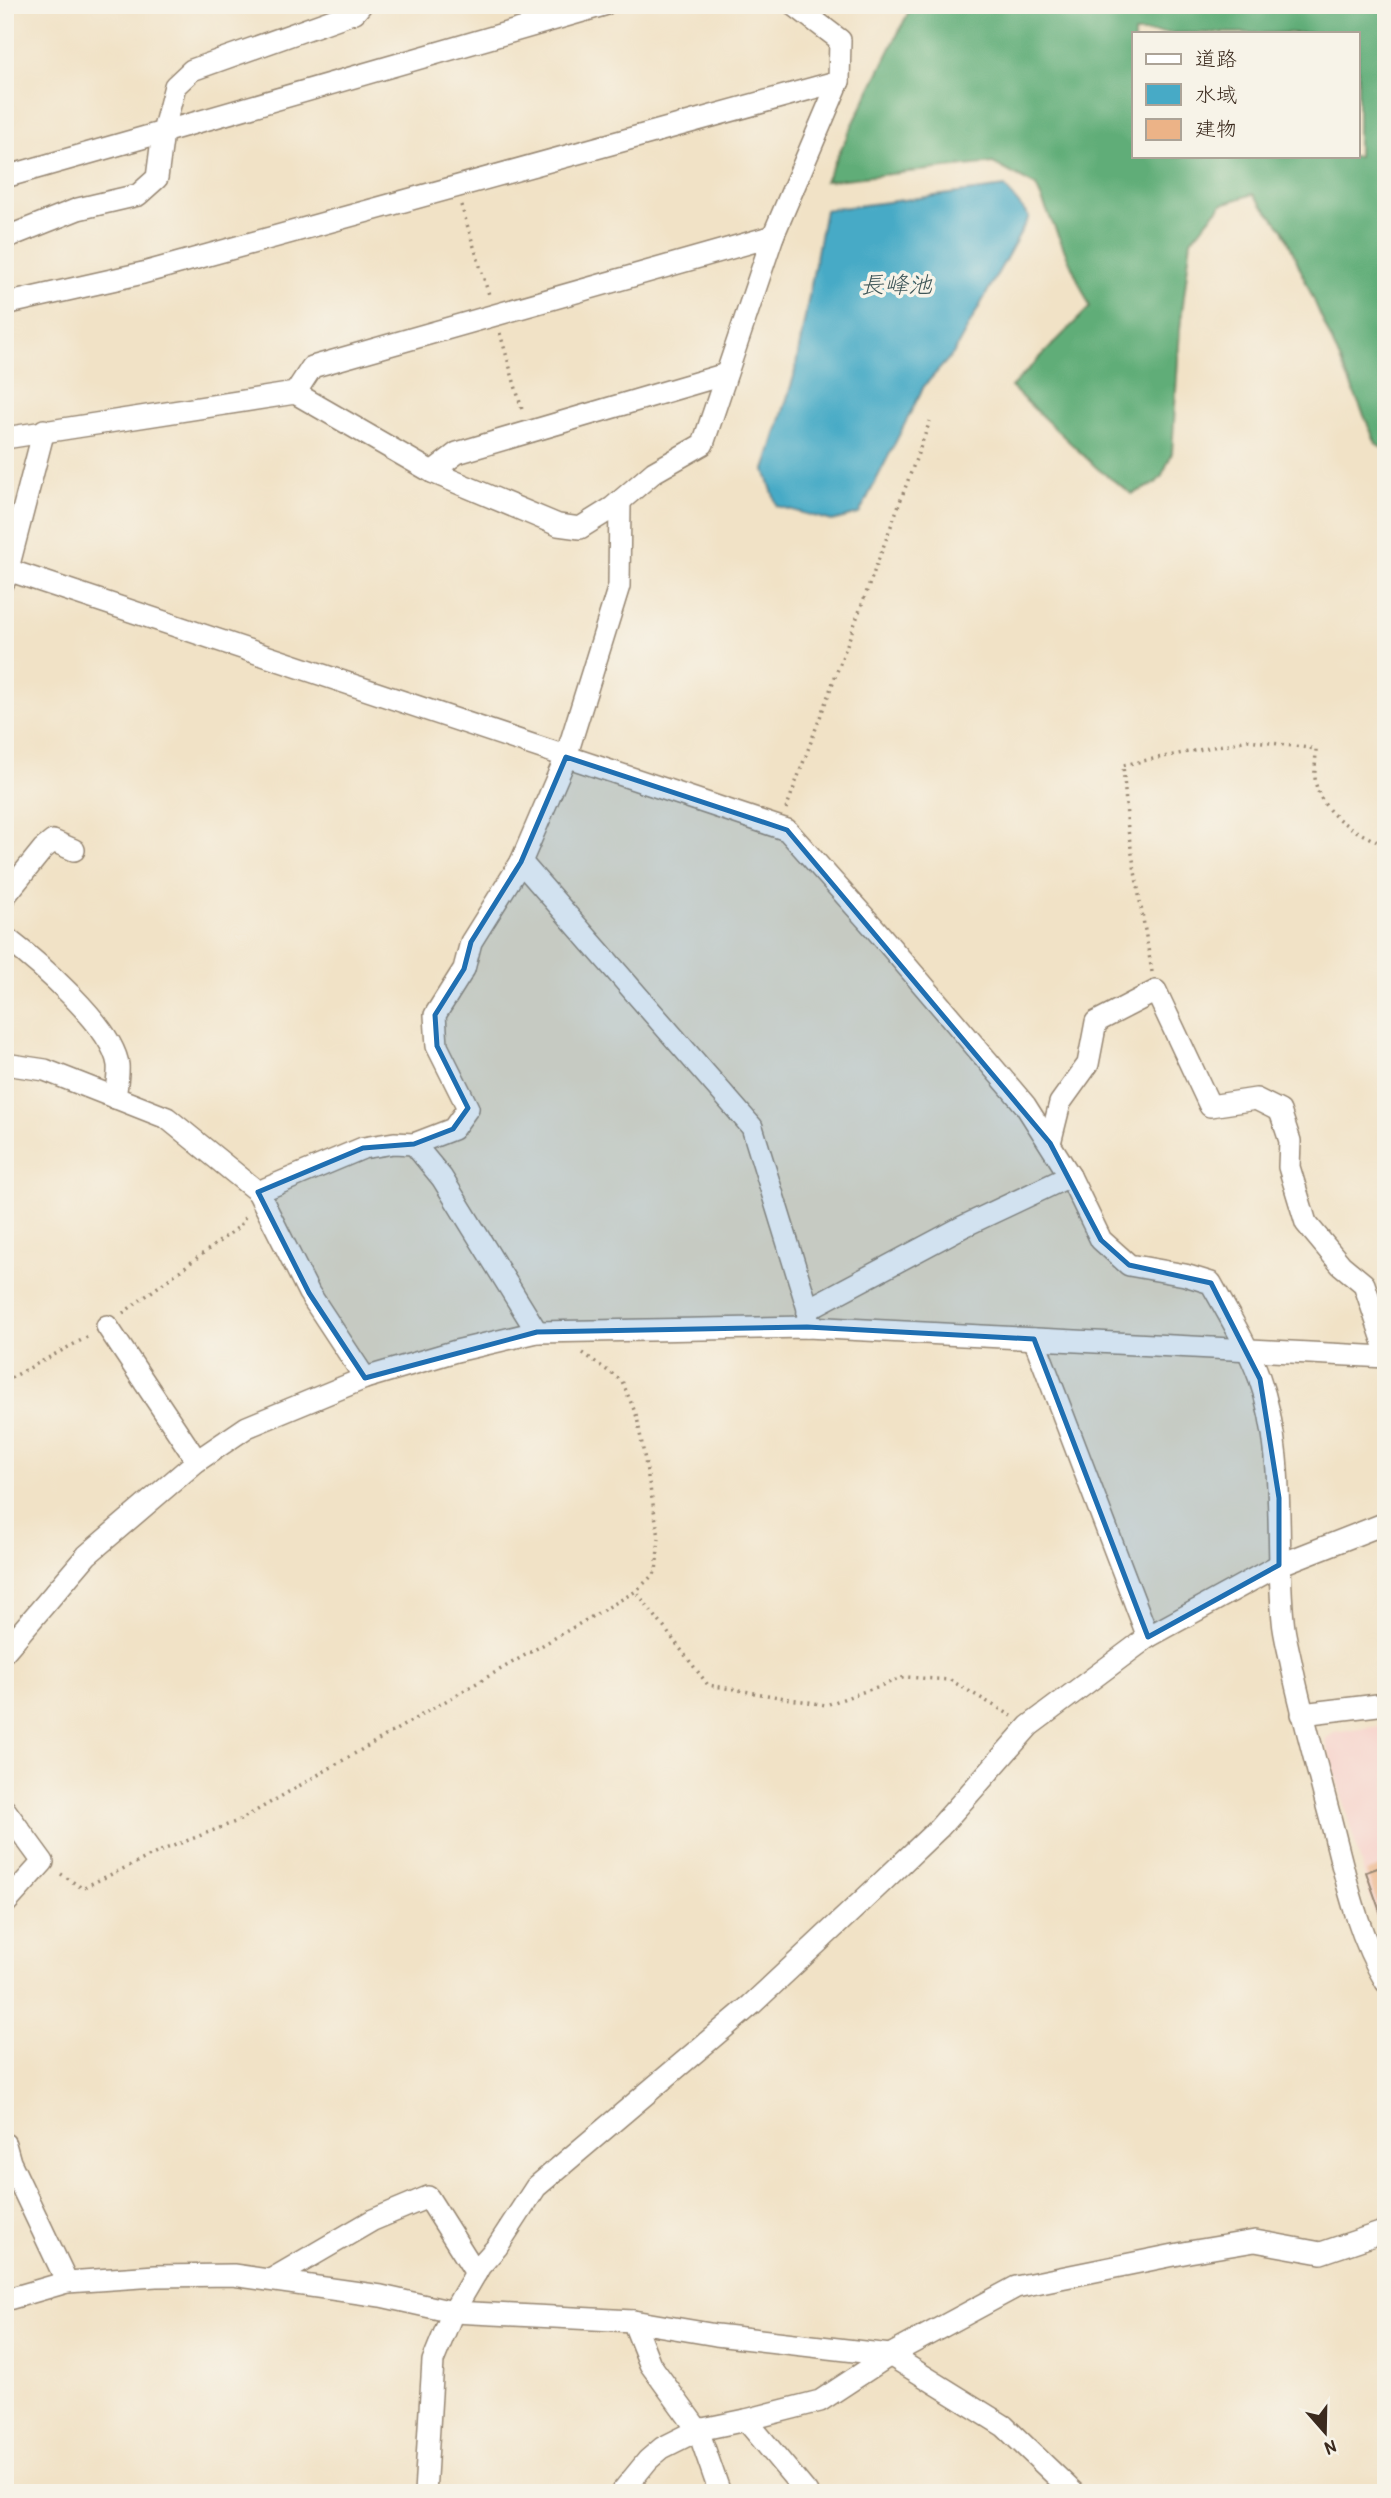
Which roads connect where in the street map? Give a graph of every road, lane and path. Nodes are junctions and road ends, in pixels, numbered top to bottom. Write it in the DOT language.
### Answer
graph roads {
  1 [pos="361,5"];
  2 [pos="604,5"];
  3 [pos="794,5"];
  4 [pos="839,81"];
  5 [pos="163,132"];
  6 [pos="5,177"];
  7 [pos="456,187"];
  8 [pos="773,236"];
  9 [pos="5,238"];
  10 [pos="5,304"];
  11 [pos="495,315"];
  12 [pos="726,374"];
  13 [pos="295,393"];
  14 [pos="930,421"];
  15 [pos="44,430"];
  16 [pos="528,432"];
  17 [pos="5,438"];
  18 [pos="432,472"];
  19 [pos="620,502"];
  20 [pos="7,575"];
  21 [pos="566,757"];
  22 [pos="780,828"];
  23 [pos="1386,846"];
  24 [pos="74,850"];
  25 [pos="521,862"];
  26 [pos="5,895"];
  27 [pos="5,937"];
  28 [pos="1156,991"];
  29 [pos="5,1064"];
  30 [pos="115,1098"];
  31 [pos="1050,1143"];
  32 [pos="414,1144"];
  33 [pos="1070,1176"];
  34 [pos="258,1192"];
  35 [pos="808,1318"];
  36 [pos="107,1326"];
  37 [pos="537,1332"];
  38 [pos="560,1332"];
  39 [pos="1034,1339"];
  40 [pos="1386,1349"];
  41 [pos="1248,1351"];
  42 [pos="1386,1357"];
  43 [pos="365,1378"];
  44 [pos="5,1381"];
  45 [pos="197,1461"];
  46 [pos="1386,1523"];
  47 [pos="1279,1565"];
  48 [pos="636,1591"];
  49 [pos="1148,1637"];
  50 [pos="5,1651"];
  51 [pos="1386,1704"];
  52 [pos="1302,1714"];
  53 [pos="1029,1726"];
  54 [pos="5,1810"];
  55 [pos="43,1862"];
  56 [pos="5,1904"];
  57 [pos="1386,1982"];
  58 [pos="5,2144"];
  59 [pos="1386,2231"];
  60 [pos="475,2273"];
  61 [pos="272,2279"];
  62 [pos="67,2282"];
  63 [pos="5,2300"];
  64 [pos="453,2312"];
  65 [pos="632,2321"];
  66 [pos="890,2355"];
  67 [pos="746,2420"];
  68 [pos="698,2430"];
  69 [pos="425,2493"];
  70 [pos="621,2493"];
  71 [pos="720,2493"];
  72 [pos="807,2493"];
  73 [pos="1074,2493"];
  1 -- 5 [label="street"];
  2 -- 5 [label="street"];
  3 -- 4 [label="street"];
  4 -- 7 [label="street"];
  4 -- 8 [label="street"];
  5 -- 6 [label="street"];
  5 -- 9 [label="street"];
  7 -- 10 [label="street"];
  7 -- 11 [label="path"];
  8 -- 11 [label="street"];
  8 -- 12 [label="street"];
  11 -- 13 [label="street"];
  11 -- 16 [label="path"];
  12 -- 16 [label="street"];
  12 -- 19 [label="street"];
  13 -- 15 [label="street"];
  13 -- 18 [label="street"];
  14 -- 22 [label="path"];
  15 -- 17 [label="street"];
  15 -- 20 [label="street"];
  16 -- 18 [label="street"];
  18 -- 19 [label="street"];
  19 -- 21 [label="street"];
  20 -- 21 [label="street"];
  21 -- 22 [label="street"];
  21 -- 25 [label="street"];
  22 -- 31 [label="street"];
  23 -- 28 [label="path"];
  24 -- 26 [label="street"];
  25 -- 32 [label="street"];
  25 -- 35 [label="street"];
  27 -- 30 [label="street"];
  28 -- 31 [label="street"];
  28 -- 40 [label="street"];
  29 -- 30 [label="street"];
  30 -- 34 [label="street"];
  31 -- 33 [label="street"];
  32 -- 34 [label="street"];
  32 -- 37 [label="street"];
  33 -- 35 [label="street"];
  33 -- 41 [label="street"];
  34 -- 36 [label="path"];
  34 -- 43 [label="street"];
  35 -- 38 [label="street"];
  35 -- 39 [label="street"];
  36 -- 44 [label="path"];
  36 -- 45 [label="street"];
  37 -- 38 [label="street"];
  37 -- 43 [label="street"];
  38 -- 48 [label="path"];
  39 -- 41 [label="street"];
  39 -- 49 [label="street"];
  41 -- 42 [label="street"];
  41 -- 47 [label="street"];
  43 -- 45 [label="street"];
  45 -- 50 [label="street"];
  46 -- 47 [label="street"];
  47 -- 49 [label="street"];
  47 -- 52 [label="street"];
  48 -- 53 [label="path"];
  48 -- 55 [label="path"];
  49 -- 53 [label="street"];
  51 -- 52 [label="street"];
  52 -- 57 [label="street"];
  53 -- 60 [label="street"];
  54 -- 55 [label="street"];
  55 -- 56 [label="street"];
  58 -- 62 [label="street"];
  59 -- 66 [label="street"];
  60 -- 61 [label="street"];
  60 -- 64 [label="street"];
  61 -- 62 [label="street"];
  61 -- 64 [label="street"];
  62 -- 63 [label="street"];
  64 -- 65 [label="street"];
  64 -- 69 [label="street"];
  65 -- 66 [label="street"];
  65 -- 68 [label="street"];
  66 -- 67 [label="street"];
  66 -- 73 [label="street"];
  67 -- 68 [label="street"];
  67 -- 72 [label="street"];
  68 -- 70 [label="street"];
  68 -- 71 [label="street"];
}
